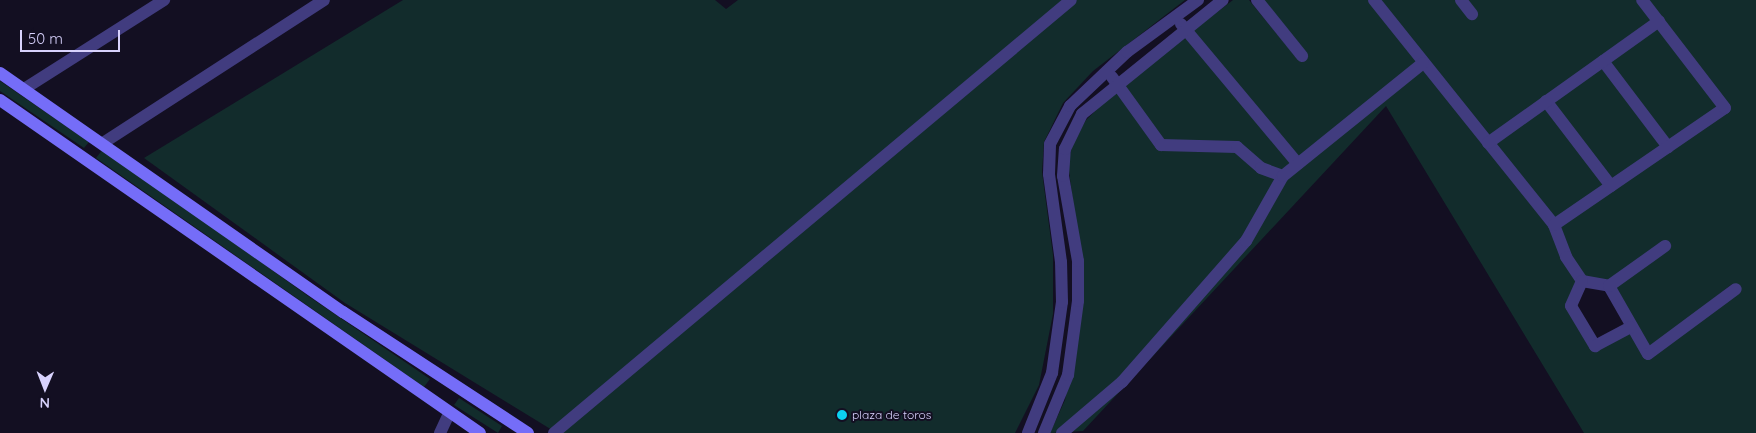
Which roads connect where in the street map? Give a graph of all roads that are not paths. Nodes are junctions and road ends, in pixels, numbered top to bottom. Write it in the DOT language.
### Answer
graph roads {
  1 [pos="164,0"];
  2 [pos="324,0"];
  3 [pos="1071,0"];
  4 [pos="1198,0"];
  5 [pos="1223,0"];
  6 [pos="1257,0"];
  7 [pos="1374,0"];
  8 [pos="1461,0"];
  9 [pos="1642,0"];
  10 [pos="1472,14"];
  11 [pos="1175,17"];
  12 [pos="1659,21"];
  13 [pos="1185,29"];
  14 [pos="1302,56"];
  15 [pos="1603,60"];
  16 [pos="1423,63"];
  17 [pos="1107,72"];
  18 [pos="0,73"];
  19 [pos="1117,83"];
  20 [pos="24,89"];
  21 [pos="0,100"];
  22 [pos="1546,101"];
  23 [pos="103,143"];
  24 [pos="1488,143"];
  25 [pos="1668,147"];
  26 [pos="1298,164"];
  27 [pos="1283,176"];
  28 [pos="1611,186"];
  29 [pos="1554,225"];
  30 [pos="1665,246"];
  31 [pos="1582,281"];
  32 [pos="1609,286"];
  33 [pos="1736,289"];
  34 [pos="1630,327"];
  35 [pos="449,414"];
  36 [pos="440,433"];
  37 [pos="480,433"];
  38 [pos="528,433"];
  39 [pos="554,433"];
  40 [pos="1028,433"];
  41 [pos="1044,433"];
  42 [pos="1062,433"];
  1 -- 20 [label="street"];
  2 -- 23 [label="street"];
  3 -- 39 [label="street"];
  4 -- 11 [label="street"];
  5 -- 13 [label="street"];
  6 -- 14 [label="street"];
  7 -- 16 [label="street"];
  8 -- 10 [label="street"];
  9 -- 12 [label="street"];
  11 -- 13 [label="street"];
  11 -- 17 [label="street"];
  12 -- 15 [label="street"];
  12 -- 25 [label="street"];
  13 -- 19 [label="street"];
  13 -- 26 [label="street"];
  15 -- 22 [label="street"];
  15 -- 25 [label="street"];
  16 -- 24 [label="street"];
  16 -- 26 [label="street"];
  17 -- 19 [label="street"];
  17 -- 40 [label="street"];
  18 -- 20 [label="main road"];
  19 -- 27 [label="street"];
  19 -- 41 [label="street"];
  20 -- 23 [label="main road"];
  21 -- 35 [label="main road"];
  22 -- 24 [label="street"];
  22 -- 28 [label="street"];
  23 -- 38 [label="main road"];
  24 -- 29 [label="street"];
  25 -- 28 [label="street"];
  26 -- 27 [label="street"];
  27 -- 42 [label="street"];
  28 -- 29 [label="street"];
  29 -- 31 [label="street"];
  30 -- 32 [label="street"];
  31 -- 32 [label="street"];
  31 -- 34 [label="street"];
  32 -- 34 [label="street"];
  33 -- 34 [label="street"];
  35 -- 36 [label="street"];
  35 -- 37 [label="main road"];
}
